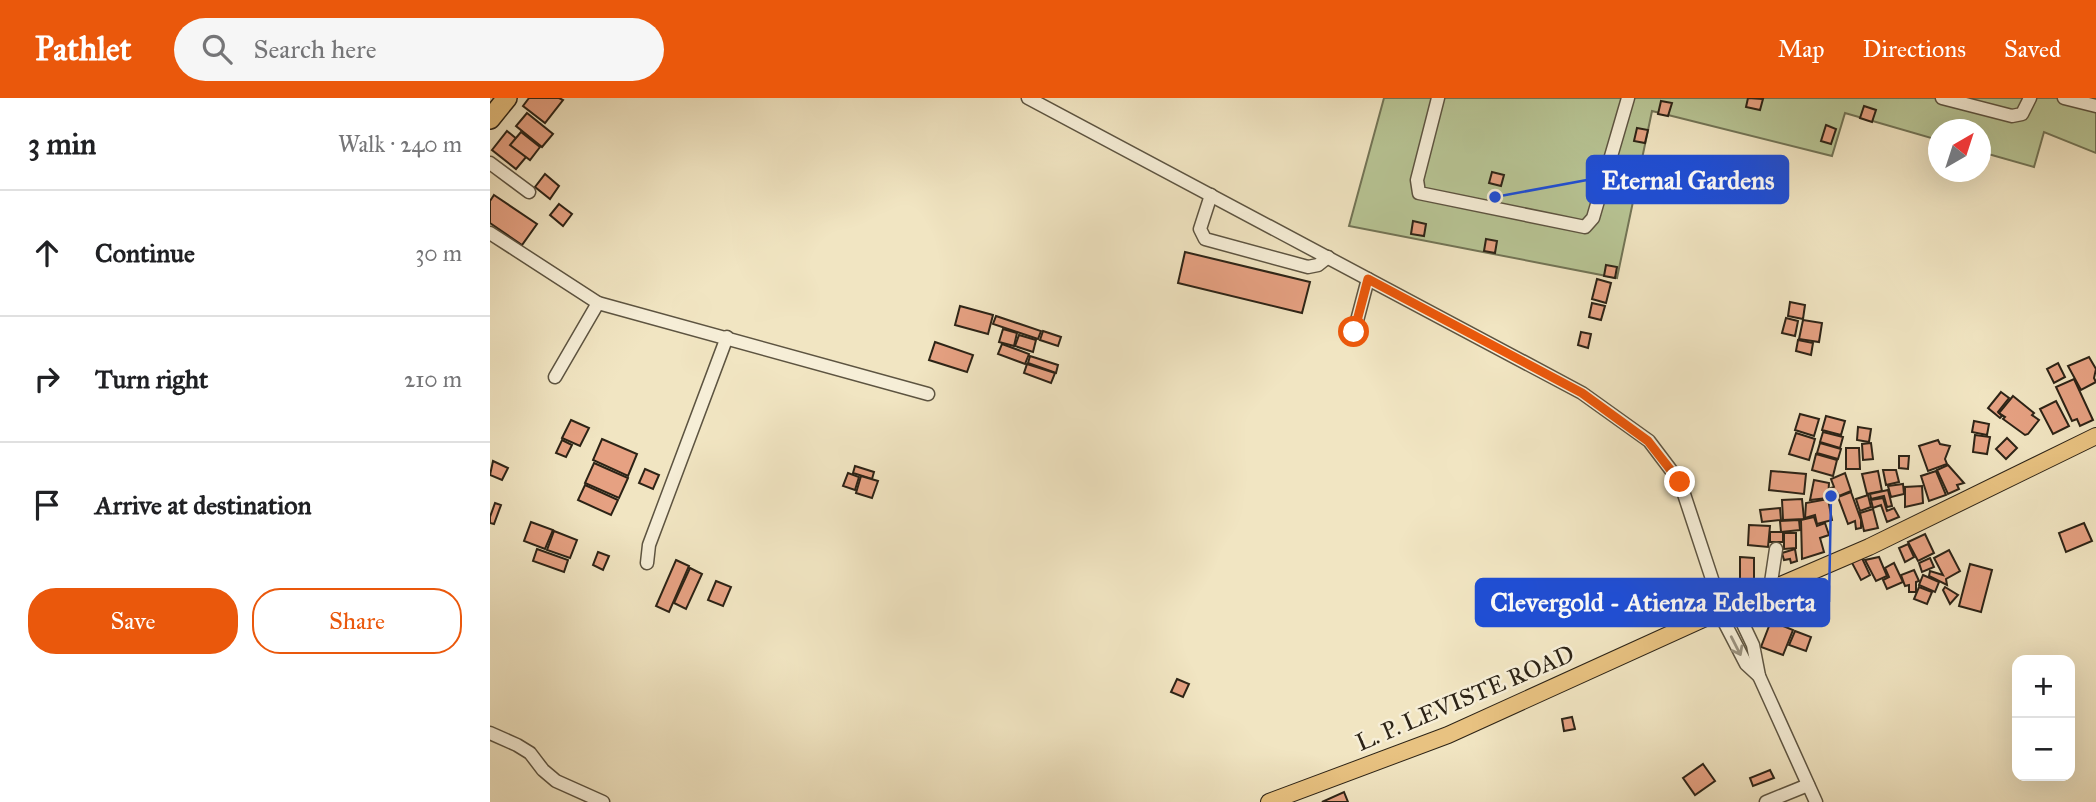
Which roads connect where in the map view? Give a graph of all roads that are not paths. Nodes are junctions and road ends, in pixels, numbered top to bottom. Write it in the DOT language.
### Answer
graph roads {
  1 [pos="508,98"];
  2 [pos="1028,98"];
  3 [pos="1438,98"];
  4 [pos="1628,98"];
  5 [pos="1942,98"];
  6 [pos="2030,98"];
  7 [pos="2064,98"];
  8 [pos="2096,106"];
  9 [pos="490,119"];
  10 [pos="490,163"];
  11 [pos="529,192"];
  12 [pos="1211,195"];
  13 [pos="490,233"];
  14 [pos="1328,257"];
  15 [pos="1368,279"];
  16 [pos="598,303"];
  17 [pos="1354,332"];
  18 [pos="726,337"];
  19 [pos="555,377"];
  20 [pos="928,394"];
  21 [pos="2096,436"];
  22 [pos="1776,549"];
  23 [pos="647,563"];
  24 [pos="1770,589"];
  25 [pos="1726,609"];
  26 [pos="490,733"];
  27 [pos="1808,785"];
  28 [pos="589,800"];
  29 [pos="603,802"];
  30 [pos="1269,802"];
  31 [pos="1766,802"];
  32 [pos="1816,802"];
  1 -- 9 [label="highway"];
  2 -- 12 [label="street"];
  3 -- 4 [label="street"];
  5 -- 6 [label="street"];
  7 -- 8 [label="street"];
  10 -- 11 [label="street"];
  12 -- 14 [label="street"];
  12 -- 14 [label="street"];
  13 -- 16 [label="street"];
  14 -- 15 [label="street"];
  15 -- 17 [label="street"];
  15 -- 25 [label="street"];
  16 -- 18 [label="street"];
  16 -- 19 [label="street"];
  18 -- 20 [label="street"];
  18 -- 23 [label="street"];
  21 -- 24 [label="main road, L. P. LEVISTE ROAD"];
  22 -- 24 [label="street"];
  24 -- 25 [label="main road, L. P. LEVISTE ROAD"];
  25 -- 27 [label="street"];
  25 -- 30 [label="main road, L. P. LEVISTE ROAD"];
  26 -- 28 [label="street"];
  27 -- 31 [label="street"];
  27 -- 32 [label="street"];
  28 -- 29 [label="street"];
}
